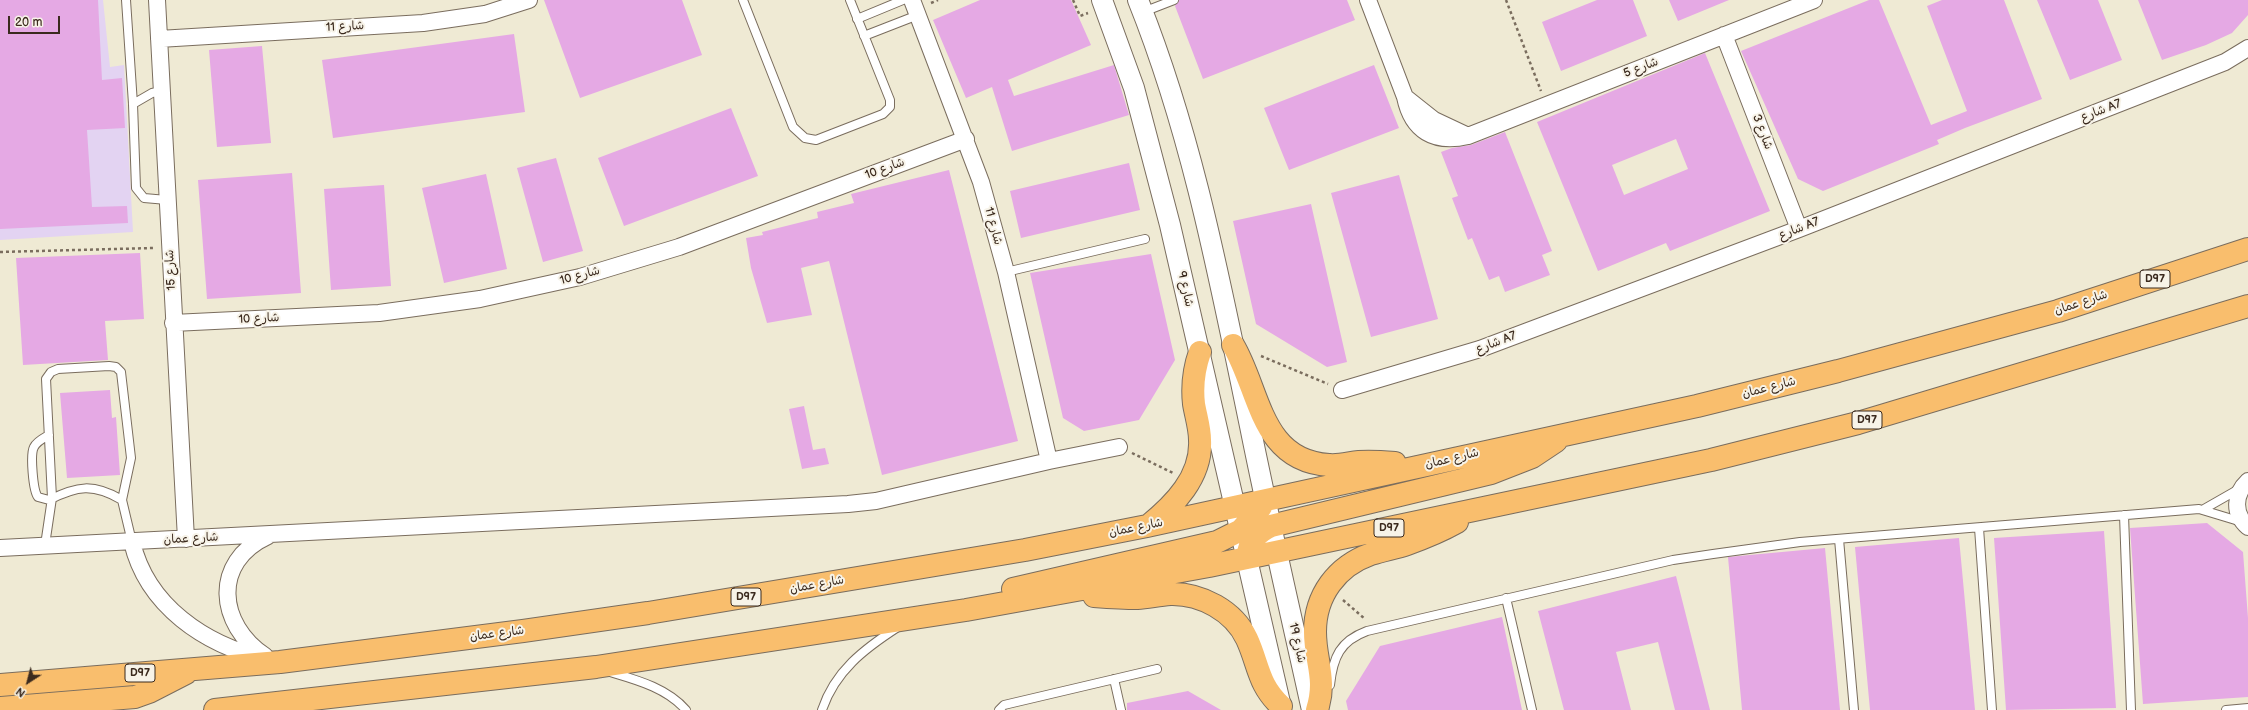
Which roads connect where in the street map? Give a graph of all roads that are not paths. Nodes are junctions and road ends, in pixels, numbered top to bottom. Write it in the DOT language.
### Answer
graph roads {
  1 [pos="126,0"];
  2 [pos="157,0"];
  3 [pos="529,0"];
  4 [pos="743,0"];
  5 [pos="850,0"];
  6 [pos="903,0"];
  7 [pos="912,0"];
  8 [pos="1102,0"];
  9 [pos="1174,0"];
  10 [pos="1368,0"];
  11 [pos="1814,0"];
  12 [pos="1140,6"];
  13 [pos="918,15"];
  14 [pos="857,18"];
  15 [pos="864,36"];
  16 [pos="1724,36"];
  17 [pos="159,39"];
  18 [pos="2248,48"];
  19 [pos="162,91"];
  20 [pos="133,104"];
  21 [pos="966,139"];
  22 [pos="167,200"];
  23 [pos="1799,229"];
  24 [pos="1145,239"];
  25 [pos="2248,249"];
  26 [pos="1006,272"];
  27 [pos="2248,306"];
  28 [pos="173,323"];
  29 [pos="1233,345"];
  30 [pos="1200,352"];
  31 [pos="1342,390"];
  32 [pos="1567,433"];
  33 [pos="49,435"];
  34 [pos="1119,447"];
  35 [pos="1049,461"];
  36 [pos="1414,467"];
  37 [pos="2246,483"];
  38 [pos="52,498"];
  39 [pos="122,500"];
  40 [pos="1266,501"];
  41 [pos="1236,508"];
  42 [pos="1479,509"];
  43 [pos="2204,509"];
  44 [pos="2124,515"];
  45 [pos="2246,525"];
  46 [pos="1147,526"];
  47 [pos="1271,526"];
  48 [pos="1979,528"];
  49 [pos="1240,530"];
  50 [pos="271,535"];
  51 [pos="186,539"];
  52 [pos="1840,539"];
  53 [pos="132,542"];
  54 [pos="45,545"];
  55 [pos="0,548"];
  56 [pos="1277,551"];
  57 [pos="1247,558"];
  58 [pos="1071,592"];
  59 [pos="1506,598"];
  60 [pos="966,610"];
  61 [pos="912,619"];
  62 [pos="280,662"];
  63 [pos="596,667"];
  64 [pos="192,669"];
  65 [pos="1156,669"];
  66 [pos="1114,679"];
  67 [pos="0,684"];
  68 [pos="0,708"];
  69 [pos="1281,708"];
  70 [pos="1319,708"];
  71 [pos="2248,708"];
  72 [pos="215,710"];
  73 [pos="686,710"];
  74 [pos="822,710"];
  75 [pos="998,710"];
  76 [pos="1121,710"];
  77 [pos="1532,710"];
  78 [pos="1854,710"];
  79 [pos="1992,710"];
  80 [pos="2132,710"];
  81 [pos="2226,710"];
  1 -- 20 [label="lane"];
  2 -- 17 [label="street, شارع 15"];
  3 -- 17 [label="street, شارع 11"];
  4 -- 15 [label="lane"];
  5 -- 14 [label="lane"];
  6 -- 14 [label="lane"];
  7 -- 13 [label="street, شارع 11"];
  8 -- 30 [label="street, شارع 9"];
  9 -- 12 [label="lane"];
  10 -- 16 [label="street, شارع 5"];
  11 -- 16 [label="street, شارع 5"];
  12 -- 29 [label="street"];
  13 -- 15 [label="lane"];
  13 -- 21 [label="street, شارع 11"];
  14 -- 15 [label="lane"];
  16 -- 23 [label="street, شارع 3"];
  17 -- 19 [label="street, شارع 15"];
  18 -- 23 [label="street, شارع A7"];
  19 -- 20 [label="lane"];
  19 -- 22 [label="street, شارع 15"];
  20 -- 22 [label="lane"];
  21 -- 26 [label="street, شارع 11"];
  21 -- 28 [label="street, شارع 10"];
  22 -- 28 [label="street, شارع 15"];
  23 -- 31 [label="street, شارع A7"];
  24 -- 26 [label="lane"];
  25 -- 32 [label="main road, شارع عمان / D97"];
  26 -- 35 [label="street, شارع 11"];
  27 -- 42 [label="main road, D97"];
  28 -- 51 [label="street, شارع 15"];
  29 -- 36 [label="main road"];
  29 -- 40 [label="street"];
  30 -- 41 [label="street, شارع 9"];
  30 -- 46 [label="main road"];
  32 -- 36 [label="main road, شارع عمان / D97"];
  32 -- 47 [label="main road"];
  33 -- 38 [label="lane"];
  33 -- 38 [label="lane"];
  33 -- 39 [label="lane"];
  34 -- 35 [label="street, شارع عمان"];
  35 -- 50 [label="street, شارع عمان"];
  36 -- 40 [label="main road, شارع عمان / D97"];
  37 -- 43 [label="lane"];
  37 -- 45 [label="street"];
  38 -- 39 [label="lane"];
  38 -- 54 [label="lane"];
  39 -- 53 [label="lane"];
  40 -- 41 [label="main road, شارع عمان / D97"];
  40 -- 47 [label="street"];
  40 -- 49 [label="main road"];
  41 -- 46 [label="main road, شارع عمان / D97"];
  41 -- 49 [label="street, شارع 9"];
  42 -- 56 [label="main road, D97"];
  42 -- 70 [label="main road"];
  43 -- 44 [label="lane"];
  43 -- 45 [label="lane"];
  44 -- 48 [label="lane"];
  44 -- 80 [label="lane"];
  46 -- 62 [label="main road, شارع عمان / D97"];
  47 -- 56 [label="street"];
  47 -- 57 [label="main road"];
  48 -- 52 [label="lane"];
  48 -- 79 [label="lane"];
  49 -- 57 [label="street, شارع 9"];
  49 -- 60 [label="main road"];
  50 -- 51 [label="street, شارع عمان"];
  50 -- 62 [label="street"];
  51 -- 53 [label="street, شارع عمان"];
  52 -- 59 [label="lane"];
  52 -- 78 [label="lane"];
  53 -- 54 [label="street, شارع عمان"];
  53 -- 62 [label="street"];
  54 -- 55 [label="street, شارع عمان"];
  56 -- 57 [label="main road, D97"];
  56 -- 70 [label="street, شارع 19"];
  57 -- 58 [label="main road, D97"];
  57 -- 69 [label="street, شارع 9"];
  58 -- 60 [label="main road, D97"];
  58 -- 69 [label="main road"];
  59 -- 70 [label="lane"];
  59 -- 77 [label="lane"];
  60 -- 61 [label="main road, D97"];
  61 -- 63 [label="main road, D97"];
  61 -- 74 [label="lane"];
  62 -- 64 [label="main road, شارع عمان / D97"];
  63 -- 72 [label="main road, D97"];
  63 -- 73 [label="lane"];
  64 -- 67 [label="main road, شارع عمان / D97"];
  64 -- 68 [label="main road"];
  65 -- 66 [label="lane"];
  66 -- 75 [label="lane"];
  66 -- 76 [label="lane"];
  71 -- 81 [label="lane"];
}
